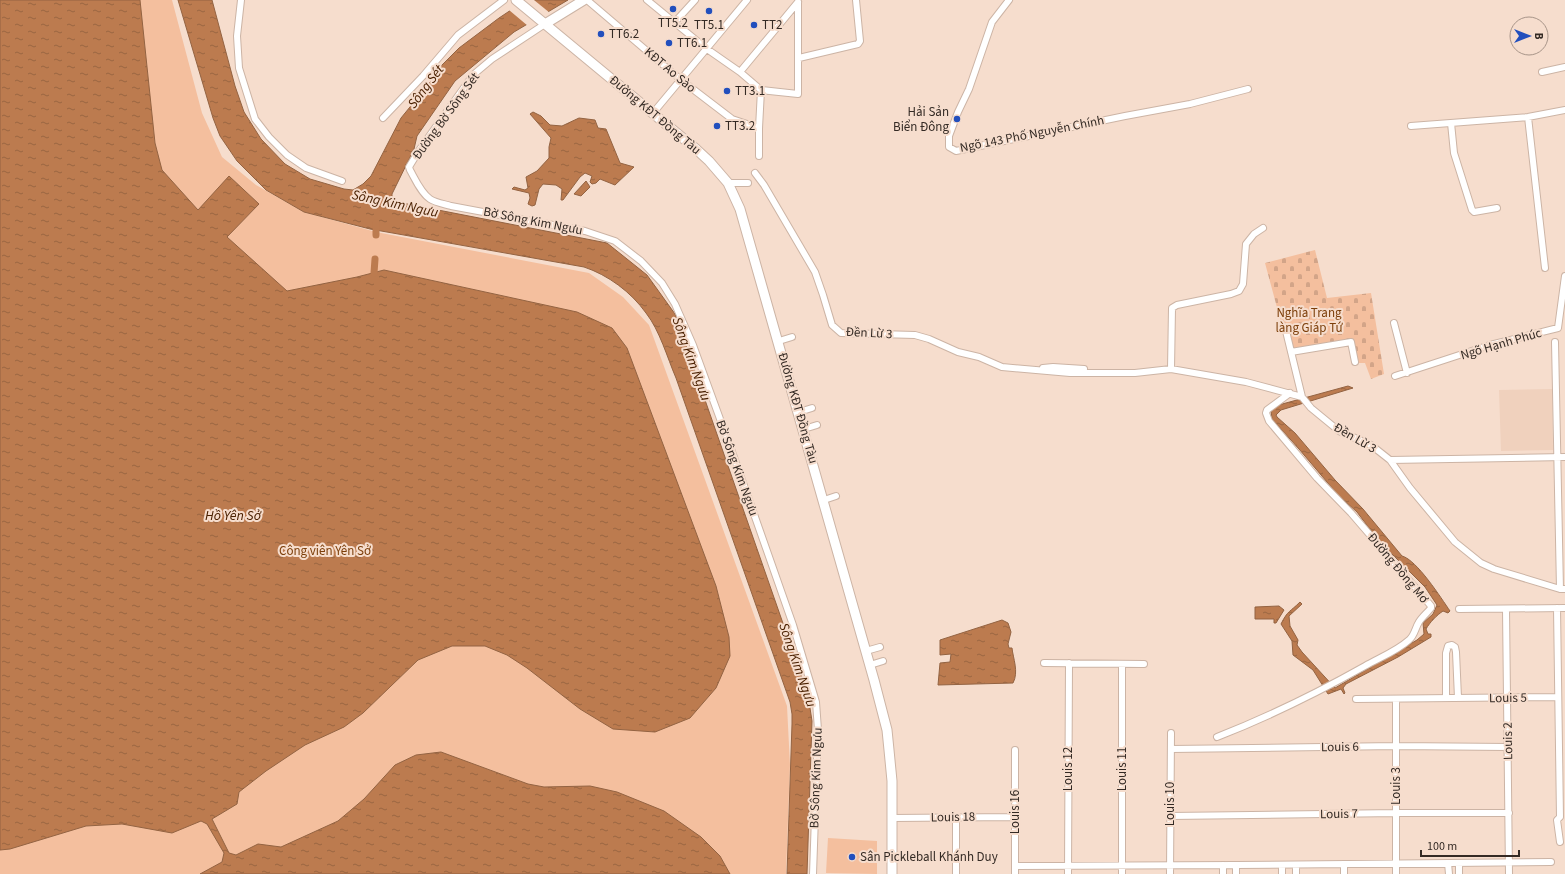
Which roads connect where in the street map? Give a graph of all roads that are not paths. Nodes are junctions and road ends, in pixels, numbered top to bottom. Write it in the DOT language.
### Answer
graph roads {
  1 [pos="241,0"];
  2 [pos="504,0"];
  3 [pos="584,0"];
  4 [pos="588,0"];
  5 [pos="647,0"];
  6 [pos="694,0"];
  7 [pos="747,0"];
  8 [pos="856,0"];
  9 [pos="1009,0"];
  10 [pos="517,1"];
  11 [pos="797,1"];
  12 [pos="543,23"];
  13 [pos="674,23"];
  14 [pos="706,49"];
  15 [pos="799,58"];
  16 [pos="1565,67"];
  17 [pos="740,72"];
  18 [pos="1542,72"];
  19 [pos="681,80"];
  20 [pos="1248,89"];
  21 [pos="762,90"];
  22 [pos="1565,110"];
  23 [pos="653,113"];
  24 [pos="1528,117"];
  25 [pos="383,118"];
  26 [pos="1451,123"];
  27 [pos="1411,126"];
  28 [pos="759,128"];
  29 [pos="759,156"];
  30 [pos="410,167"];
  31 [pos="755,173"];
  32 [pos="342,181"];
  33 [pos="728,183"];
  34 [pos="748,183"];
  35 [pos="1497,208"];
  36 [pos="1263,228"];
  37 [pos="1545,268"];
  38 [pos="1565,276"];
  39 [pos="1394,323"];
  40 [pos="1285,327"];
  41 [pos="792,337"];
  42 [pos="778,341"];
  43 [pos="1555,342"];
  44 [pos="1291,352"];
  45 [pos="1355,362"];
  46 [pos="1171,369"];
  47 [pos="1407,373"];
  48 [pos="1395,376"];
  49 [pos="1290,393"];
  50 [pos="1302,397"];
  51 [pos="812,408"];
  52 [pos="799,412"];
  53 [pos="817,425"];
  54 [pos="804,429"];
  55 [pos="1557,457"];
  56 [pos="1565,457"];
  57 [pos="1390,460"];
  58 [pos="836,496"];
  59 [pos="824,500"];
  60 [pos="1562,589"];
  61 [pos="1557,608"];
  62 [pos="1565,608"];
  63 [pos="1459,609"];
  64 [pos="1506,609"];
  65 [pos="880,647"];
  66 [pos="866,651"];
  67 [pos="884,661"];
  68 [pos="1044,663"];
  69 [pos="1069,664"];
  70 [pos="1122,664"];
  71 [pos="1144,664"];
  72 [pos="870,665"];
  73 [pos="1558,697"];
  74 [pos="1446,698"];
  75 [pos="1458,698"];
  76 [pos="1507,698"];
  77 [pos="1356,699"];
  78 [pos="1396,699"];
  79 [pos="1171,733"];
  80 [pos="1217,737"];
  81 [pos="1396,746"];
  82 [pos="1508,747"];
  83 [pos="1171,749"];
  84 [pos="1015,750"];
  85 [pos="1562,760"];
  86 [pos="1396,813"];
  87 [pos="1509,813"];
  88 [pos="1170,816"];
  89 [pos="956,817"];
  90 [pos="1015,817"];
  91 [pos="892,818"];
  92 [pos="1560,842"];
  93 [pos="1509,862"];
  94 [pos="1551,862"];
  95 [pos="1448,863"];
  96 [pos="1459,863"];
  97 [pos="1344,864"];
  98 [pos="1396,864"];
  99 [pos="1122,865"];
  100 [pos="1223,865"];
  101 [pos="1236,865"];
  102 [pos="1282,865"];
  103 [pos="1296,865"];
  104 [pos="1014,866"];
  105 [pos="1068,866"];
  106 [pos="1170,866"];
  107 [pos="813,874"];
  108 [pos="892,874"];
  109 [pos="956,874"];
  110 [pos="1014,874"];
  111 [pos="1068,874"];
  112 [pos="1122,874"];
  113 [pos="1170,874"];
  114 [pos="1223,874"];
  115 [pos="1236,874"];
  116 [pos="1282,874"];
  117 [pos="1296,874"];
  118 [pos="1344,874"];
  119 [pos="1396,874"];
  120 [pos="1448,874"];
  121 [pos="1460,874"];
  122 [pos="1509,874"];
  1 -- 32 [label="street"];
  2 -- 25 [label="street"];
  3 -- 12 [label="main road, Đường Bờ Sông Sét"];
  4 -- 19 [label="street, KĐT Ao Sào"];
  5 -- 13 [label="street"];
  6 -- 13 [label="street"];
  7 -- 14 [label="street"];
  8 -- 15 [label="street"];
  9 -- 20 [label="street, Ngõ 143 Phố Nguyễn Chính"];
  10 -- 12 [label="main road, Đường KĐT Đồng Tàu"];
  11 -- 15 [label="street"];
  11 -- 17 [label="street"];
  12 -- 23 [label="main road, Đường KĐT Đồng Tàu"];
  12 -- 30 [label="street, Đường Bờ Sông Sét"];
  13 -- 14 [label="street"];
  14 -- 17 [label="street"];
  14 -- 19 [label="street"];
  15 -- 21 [label="street"];
  16 -- 18 [label="street"];
  17 -- 21 [label="street"];
  19 -- 23 [label="street"];
  19 -- 28 [label="street, KĐT Ao Sào"];
  21 -- 28 [label="street"];
  22 -- 24 [label="street"];
  23 -- 33 [label="main road, Đường KĐT Đồng Tàu"];
  24 -- 26 [label="street"];
  24 -- 37 [label="street"];
  26 -- 27 [label="street"];
  26 -- 35 [label="street"];
  28 -- 29 [label="street"];
  30 -- 107 [label="street, Bờ Sông Kim Ngưu"];
  31 -- 46 [label="street, Đền Lừ 3"];
  33 -- 34 [label="street"];
  33 -- 42 [label="main road, Đường KĐT Đồng Tàu"];
  36 -- 46 [label="street"];
  38 -- 47 [label="street, Ngõ Hạnh Phúc"];
  39 -- 47 [label="street"];
  40 -- 44 [label="street"];
  41 -- 42 [label="street"];
  42 -- 52 [label="main road, Đường KĐT Đồng Tàu"];
  43 -- 55 [label="street, Đền Lừ 3"];
  44 -- 45 [label="street"];
  44 -- 50 [label="street"];
  46 -- 49 [label="street, Đền Lừ 3"];
  47 -- 48 [label="street, Ngõ Hạnh Phúc"];
  49 -- 50 [label="street, Đền Lừ 3"];
  49 -- 80 [label="street, Đường Đồng Mơ"];
  50 -- 57 [label="street, Đền Lừ 3"];
  51 -- 52 [label="street"];
  52 -- 54 [label="main road, Đường KĐT Đồng Tàu"];
  53 -- 54 [label="street"];
  54 -- 59 [label="main road, Đường KĐT Đồng Tàu"];
  55 -- 56 [label="street"];
  55 -- 57 [label="street"];
  55 -- 60 [label="street, Đền Lừ 3"];
  57 -- 60 [label="street, Đền Lừ 3"];
  58 -- 59 [label="street"];
  59 -- 66 [label="main road, Đường KĐT Đồng Tàu"];
  61 -- 62 [label="street"];
  61 -- 64 [label="street"];
  61 -- 73 [label="street"];
  63 -- 64 [label="street"];
  64 -- 76 [label="street, Louis 2"];
  65 -- 66 [label="street"];
  66 -- 72 [label="main road, Đường KĐT Đồng Tàu"];
  67 -- 72 [label="street"];
  68 -- 69 [label="street"];
  69 -- 70 [label="street"];
  69 -- 105 [label="street, Louis 12"];
  70 -- 71 [label="street"];
  70 -- 99 [label="street, Louis 11"];
  72 -- 91 [label="main road, Đường KĐT Đồng Tàu"];
  73 -- 76 [label="street, Louis 5"];
  73 -- 85 [label="street"];
  74 -- 75 [label="street, Louis 5"];
  74 -- 75 [label="street"];
  74 -- 78 [label="street, Louis 5"];
  75 -- 76 [label="street, Louis 5"];
  76 -- 82 [label="street, Louis 2"];
  77 -- 78 [label="street, Louis 5"];
  78 -- 81 [label="street, Louis 3"];
  79 -- 83 [label="street, Louis 10"];
  81 -- 82 [label="street, Louis 6"];
  81 -- 83 [label="street, Louis 6"];
  81 -- 86 [label="street, Louis 3"];
  82 -- 87 [label="street, Louis 2"];
  83 -- 88 [label="street, Louis 10"];
  84 -- 90 [label="street, Louis 16"];
  85 -- 92 [label="street"];
  86 -- 87 [label="street, Louis 7"];
  86 -- 88 [label="street, Louis 7"];
  86 -- 98 [label="street, Louis 3"];
  87 -- 93 [label="street, Louis 2"];
  88 -- 106 [label="street, Louis 10"];
  89 -- 90 [label="street, Louis 18"];
  89 -- 91 [label="street, Louis 18"];
  89 -- 109 [label="street"];
  90 -- 104 [label="street, Louis 16"];
  91 -- 108 [label="main road, Đường KĐT Đồng Tàu"];
  93 -- 94 [label="street"];
  93 -- 96 [label="street"];
  93 -- 122 [label="street, Louis 2"];
  95 -- 96 [label="street"];
  95 -- 98 [label="street"];
  95 -- 120 [label="street"];
  96 -- 121 [label="street"];
  97 -- 98 [label="street"];
  97 -- 103 [label="street"];
  97 -- 118 [label="street"];
  98 -- 119 [label="street, Louis 3"];
  99 -- 105 [label="street"];
  99 -- 106 [label="street"];
  99 -- 112 [label="street, Louis 11"];
  100 -- 101 [label="street"];
  100 -- 106 [label="street"];
  100 -- 114 [label="street"];
  101 -- 102 [label="street"];
  101 -- 115 [label="street"];
  102 -- 103 [label="street"];
  102 -- 116 [label="street"];
  103 -- 117 [label="street"];
  104 -- 105 [label="street"];
  104 -- 110 [label="street, Louis 16"];
  105 -- 111 [label="street, Louis 12"];
  106 -- 113 [label="street, Louis 10"];
}
